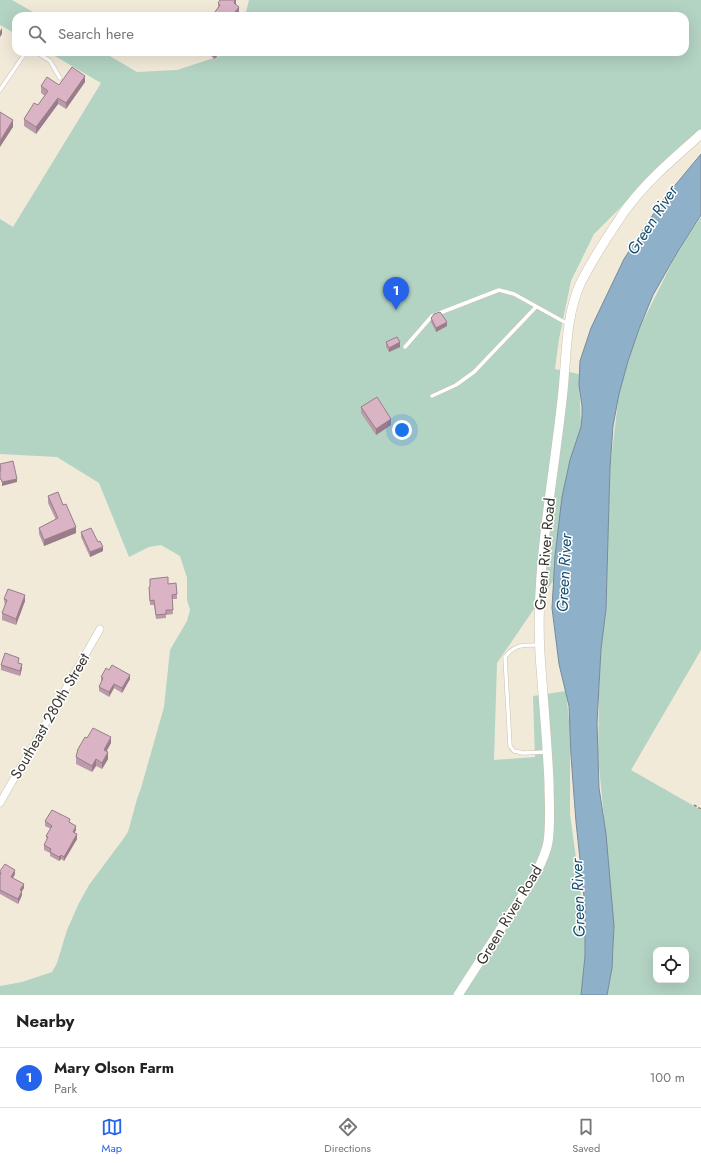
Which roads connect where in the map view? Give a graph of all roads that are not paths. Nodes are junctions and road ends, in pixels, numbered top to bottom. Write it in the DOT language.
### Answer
graph roads {
  1 [pos="23,56"];
  2 [pos="42,56"];
  3 [pos="60,78"];
  4 [pos="0,90"];
  5 [pos="701,134"];
  6 [pos="536,306"];
  7 [pos="569,325"];
  8 [pos="405,347"];
  9 [pos="432,396"];
  10 [pos="100,629"];
  11 [pos="540,645"];
  12 [pos="548,752"];
  13 [pos="0,803"];
  14 [pos="458,995"];
  1 -- 4 [label="lane"];
  2 -- 3 [label="lane"];
  5 -- 7 [label="street, Green River Road"];
  6 -- 7 [label="lane"];
  6 -- 8 [label="lane"];
  6 -- 9 [label="lane"];
  7 -- 11 [label="street, Green River Road"];
  10 -- 13 [label="street, Southeast 280th Street"];
  11 -- 12 [label="street, Green River Road"];
  11 -- 12 [label="lane"];
  12 -- 14 [label="street, Green River Road"];
}
